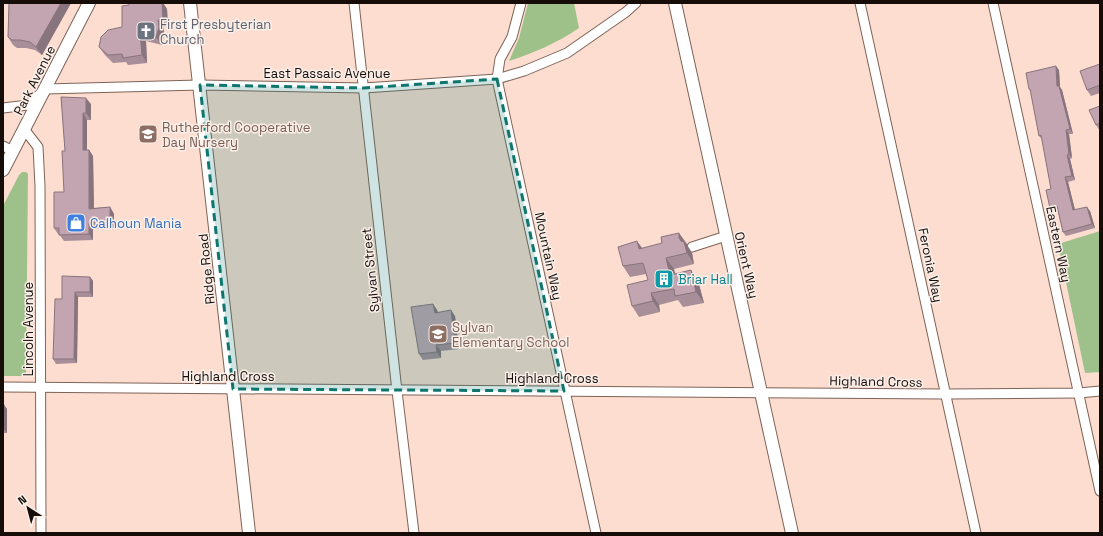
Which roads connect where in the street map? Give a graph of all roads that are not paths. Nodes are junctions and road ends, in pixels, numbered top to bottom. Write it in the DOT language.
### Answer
graph roads {
  1 [pos="89,3"];
  2 [pos="190,3"];
  3 [pos="354,3"];
  4 [pos="521,3"];
  5 [pos="636,3"];
  6 [pos="675,3"];
  7 [pos="860,3"];
  8 [pos="993,3"];
  9 [pos="497,79"];
  10 [pos="200,85"];
  11 [pos="364,88"];
  12 [pos="46,89"];
  13 [pos="3,108"];
  14 [pos="24,129"];
  15 [pos="8,149"];
  16 [pos="3,170"];
  17 [pos="726,236"];
  18 [pos="692,247"];
  19 [pos="3,387"];
  20 [pos="41,388"];
  21 [pos="233,389"];
  22 [pos="397,391"];
  23 [pos="564,391"];
  24 [pos="1100,391"];
  25 [pos="761,392"];
  26 [pos="1079,393"];
  27 [pos="946,394"];
  28 [pos="1100,491"];
  29 [pos="41,533"];
  30 [pos="249,533"];
  31 [pos="414,533"];
  32 [pos="596,533"];
  33 [pos="792,533"];
  34 [pos="976,533"];
  1 -- 12 [label="street, Park Avenue"];
  2 -- 10 [label="street, Ridge Road"];
  3 -- 11 [label="street, Sylvan Street"];
  4 -- 9 [label="street"];
  5 -- 9 [label="street, East Passaic Avenue"];
  6 -- 17 [label="street, Orient Way"];
  7 -- 27 [label="street, Feronia Way"];
  8 -- 26 [label="street, Eastern Way"];
  9 -- 11 [label="street, East Passaic Avenue"];
  9 -- 23 [label="street, Mountain Way"];
  10 -- 11 [label="street, East Passaic Avenue"];
  10 -- 12 [label="street, East Passaic Avenue"];
  10 -- 21 [label="street, Ridge Road"];
  11 -- 22 [label="street, Sylvan Street"];
  12 -- 13 [label="street"];
  12 -- 14 [label="street, Park Avenue"];
  14 -- 15 [label="street, Park Avenue"];
  14 -- 20 [label="street, Lincoln Avenue"];
  15 -- 16 [label="street, Park Avenue"];
  17 -- 18 [label="street"];
  17 -- 25 [label="street, Orient Way"];
  19 -- 20 [label="street, Highland Cross"];
  20 -- 21 [label="street, Highland Cross"];
  20 -- 29 [label="street, Lincoln Avenue"];
  21 -- 22 [label="street, Highland Cross"];
  21 -- 30 [label="street, Ridge Road"];
  22 -- 23 [label="street, Highland Cross"];
  22 -- 31 [label="street, Sylvan Street"];
  23 -- 25 [label="street, Highland Cross"];
  23 -- 32 [label="street, Mountain Way"];
  24 -- 26 [label="street, Highland Cross"];
  25 -- 27 [label="street, Highland Cross"];
  25 -- 33 [label="street, Orient Way"];
  26 -- 27 [label="street, Highland Cross"];
  26 -- 28 [label="street, Eastern Way"];
  27 -- 34 [label="street, Feronia Way"];
}
